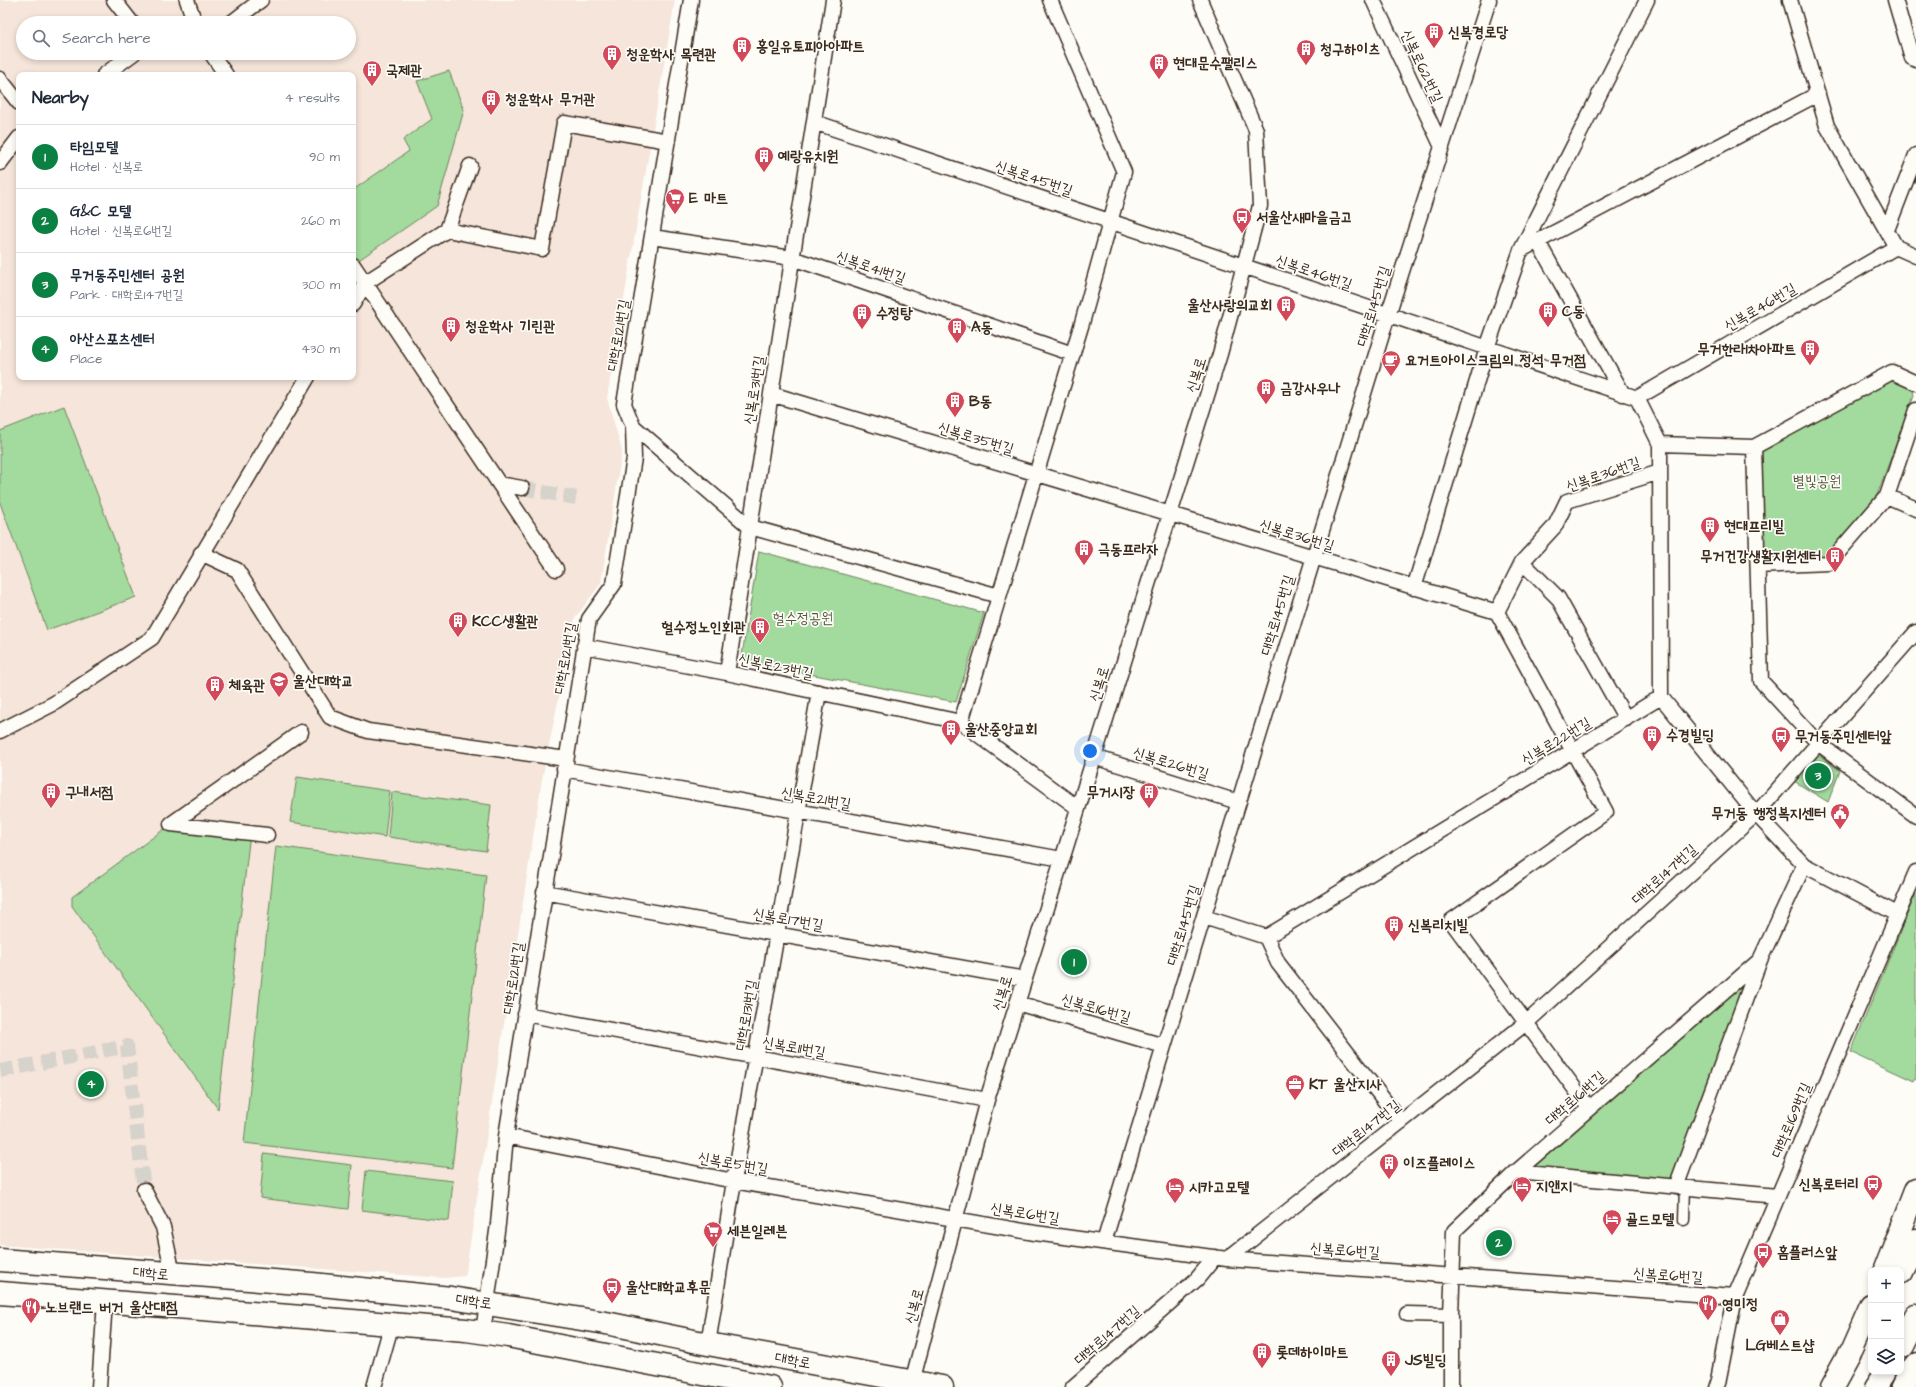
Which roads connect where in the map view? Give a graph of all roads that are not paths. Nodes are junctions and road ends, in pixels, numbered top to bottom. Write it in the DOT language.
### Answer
graph roads {
  1 [pos="114,0"];
  2 [pos="187,0"];
  3 [pos="261,0"];
  4 [pos="691,0"];
  5 [pos="833,0"];
  6 [pos="1050,0"];
  7 [pos="1200,0"];
  8 [pos="1373,0"];
  9 [pos="1489,0"];
  10 [pos="1647,0"];
  11 [pos="1790,0"];
  12 [pos="1895,0"];
  13 [pos="127,16"];
  14 [pos="193,16"];
  15 [pos="240,16"];
  16 [pos="124,60"];
  17 [pos="216,60"];
  18 [pos="1916,60"];
  19 [pos="108,72"];
  20 [pos="224,72"];
  21 [pos="0,79"];
  22 [pos="1818,94"];
  23 [pos="16,99"];
  24 [pos="814,122"];
  25 [pos="668,141"];
  26 [pos="16,142"];
  27 [pos="1442,146"];
  28 [pos="1916,154"];
  29 [pos="0,163"];
  30 [pos="470,166"];
  31 [pos="1110,222"];
  32 [pos="447,230"];
  33 [pos="1886,230"];
  34 [pos="652,237"];
  35 [pos="1538,242"];
  36 [pos="1896,247"];
  37 [pos="1521,250"];
  38 [pos="1916,256"];
  39 [pos="792,258"];
  40 [pos="1244,266"];
  41 [pos="356,270"];
  42 [pos="365,284"];
  43 [pos="356,299"];
  44 [pos="1388,315"];
  45 [pos="1487,348"];
  46 [pos="1073,354"];
  47 [pos="306,380"];
  48 [pos="1916,383"];
  49 [pos="771,394"];
  50 [pos="1623,394"];
  51 [pos="1637,398"];
  52 [pos="1916,410"];
  53 [pos="633,426"];
  54 [pos="1660,444"];
  55 [pos="1754,447"];
  56 [pos="1660,472"];
  57 [pos="1036,474"];
  58 [pos="499,484"];
  59 [pos="522,488"];
  60 [pos="1887,496"];
  61 [pos="1916,509"];
  62 [pos="1170,514"];
  63 [pos="750,527"];
  64 [pos="201,554"];
  65 [pos="1313,557"];
  66 [pos="1522,562"];
  67 [pos="1758,566"];
  68 [pos="556,568"];
  69 [pos="1414,588"];
  70 [pos="999,596"];
  71 [pos="1497,612"];
  72 [pos="1916,632"];
  73 [pos="584,646"];
  74 [pos="727,673"];
  75 [pos="819,692"];
  76 [pos="1661,697"];
  77 [pos="1626,719"];
  78 [pos="961,722"];
  79 [pos="0,731"];
  80 [pos="301,732"];
  81 [pos="1818,743"];
  82 [pos="1573,751"];
  83 [pos="1094,757"];
  84 [pos="565,764"];
  85 [pos="1238,802"];
  86 [pos="1078,808"];
  87 [pos="798,812"];
  88 [pos="1756,814"];
  89 [pos="1916,816"];
  90 [pos="267,835"];
  91 [pos="1062,859"];
  92 [pos="1804,866"];
  93 [pos="1916,872"];
  94 [pos="544,892"];
  95 [pos="1898,914"];
  96 [pos="1204,917"];
  97 [pos="777,934"];
  98 [pos="1266,938"];
  99 [pos="1760,960"];
  100 [pos="1025,979"];
  101 [pos="1017,1003"];
  102 [pos="525,1014"];
  103 [pos="1526,1023"];
  104 [pos="1164,1046"];
  105 [pos="756,1057"];
  106 [pos="987,1100"];
  107 [pos="1589,1108"];
  108 [pos="1401,1122"];
  109 [pos="506,1136"];
  110 [pos="1516,1172"];
  111 [pos="734,1181"];
  112 [pos="1680,1187"];
  113 [pos="144,1190"];
  114 [pos="1916,1190"];
  115 [pos="1777,1196"];
  116 [pos="955,1219"];
  117 [pos="1684,1220"];
  118 [pos="1916,1240"];
  119 [pos="1104,1242"];
  120 [pos="1221,1258"];
  121 [pos="0,1260"];
  122 [pos="1886,1267"];
  123 [pos="1903,1267"];
  124 [pos="173,1274"];
  125 [pos="1453,1275"];
  126 [pos="0,1293"];
  127 [pos="1735,1297"];
  128 [pos="106,1302"];
  129 [pos="487,1302"];
  130 [pos="1868,1313"];
  131 [pos="1407,1314"];
  132 [pos="1451,1315"];
  133 [pos="1916,1316"];
  134 [pos="392,1323"];
  135 [pos="483,1332"];
  136 [pos="1868,1339"];
  137 [pos="1904,1340"];
  138 [pos="708,1344"];
  139 [pos="1884,1375"];
  140 [pos="912,1382"];
  141 [pos="99,1387"];
  142 [pos="374,1387"];
  143 [pos="770,1387"];
  144 [pos="942,1387"];
  145 [pos="1073,1387"];
  146 [pos="1451,1387"];
  147 [pos="1716,1387"];
  148 [pos="1831,1387"];
  149 [pos="1841,1387"];
  150 [pos="1876,1387"];
  1 -- 13 [label="street"];
  2 -- 14 [label="street"];
  3 -- 15 [label="street"];
  4 -- 25 [label="street, 대학로121번길"];
  5 -- 24 [label="street, 신복로31번길"];
  6 -- 31 [label="street"];
  7 -- 40 [label="street, 신복로"];
  8 -- 27 [label="street, 신복로62번길"];
  9 -- 27 [label="street, 대학로145번길"];
  10 -- 37 [label="street"];
  11 -- 22 [label="street"];
  12 -- 18 [label="street"];
  16 -- 19 [label="street"];
  17 -- 20 [label="street"];
  21 -- 23 [label="street"];
  22 -- 33 [label="street"];
  22 -- 35 [label="street"];
  24 -- 31 [label="street, 신복로45번길"];
  24 -- 39 [label="street, 신복로31번길"];
  25 -- 32 [label="street"];
  25 -- 34 [label="street, 대학로121번길"];
  26 -- 29 [label="street"];
  27 -- 44 [label="street, 대학로145번길"];
  28 -- 33 [label="street"];
  30 -- 32 [label="street"];
  31 -- 40 [label="street, 신복로45번길"];
  31 -- 46 [label="street"];
  32 -- 42 [label="street"];
  33 -- 36 [label="street"];
  34 -- 39 [label="street, 신복로41번길"];
  34 -- 53 [label="street, 대학로121번길"];
  35 -- 37 [label="street"];
  35 -- 50 [label="street"];
  36 -- 38 [label="street"];
  36 -- 51 [label="street, 신복로46번길"];
  37 -- 45 [label="street"];
  39 -- 46 [label="street, 신복로41번길"];
  39 -- 49 [label="street, 신복로31번길"];
  40 -- 44 [label="street, 신복로46번길"];
  40 -- 62 [label="street, 신복로"];
  41 -- 42 [label="street"];
  42 -- 43 [label="street"];
  42 -- 58 [label="street"];
  44 -- 45 [label="street, 신복로46번길"];
  44 -- 65 [label="street, 대학로145번길"];
  45 -- 50 [label="street, 신복로46번길"];
  45 -- 69 [label="street"];
  46 -- 57 [label="street"];
  47 -- 64 [label="street"];
  48 -- 55 [label="street"];
  49 -- 57 [label="street, 신복로35번길"];
  49 -- 63 [label="street, 신복로31번길"];
  50 -- 51 [label="street, 신복로46번길"];
  51 -- 54 [label="street"];
  52 -- 60 [label="street"];
  53 -- 63 [label="street"];
  53 -- 73 [label="street, 대학로121번길"];
  54 -- 55 [label="street"];
  54 -- 56 [label="street"];
  55 -- 67 [label="street"];
  56 -- 66 [label="street, 신복로36번길"];
  56 -- 76 [label="street"];
  57 -- 62 [label="street, 신복로35번길"];
  57 -- 70 [label="street"];
  58 -- 59 [label="street"];
  58 -- 68 [label="street"];
  60 -- 61 [label="street"];
  60 -- 67 [label="street"];
  62 -- 65 [label="street, 신복로36번길"];
  62 -- 83 [label="street, 신복로"];
  63 -- 70 [label="street"];
  63 -- 74 [label="street, 신복로31번길"];
  64 -- 79 [label="street"];
  64 -- 84 [label="street, 신복로21번길"];
  65 -- 69 [label="street, 신복로36번길"];
  65 -- 85 [label="street, 대학로145번길"];
  66 -- 71 [label="street, 신복로36번길"];
  66 -- 77 [label="street"];
  67 -- 81 [label="street"];
  69 -- 71 [label="street, 신복로36번길"];
  70 -- 78 [label="street"];
  71 -- 82 [label="street"];
  72 -- 81 [label="street, 대학로147번길"];
  73 -- 74 [label="street, 신복로23번길"];
  73 -- 84 [label="street, 대학로121번길"];
  74 -- 75 [label="street, 신복로23번길"];
  75 -- 78 [label="street, 신복로23번길"];
  75 -- 87 [label="street, 대학로131번길"];
  76 -- 77 [label="street, 신복로22번길"];
  76 -- 88 [label="street"];
  77 -- 82 [label="street, 신복로22번길"];
  78 -- 86 [label="street, 신복로23번길"];
  80 -- 90 [label="street"];
  81 -- 88 [label="street, 대학로147번길"];
  81 -- 89 [label="street"];
  82 -- 98 [label="street, 신복로22번길"];
  82 -- 103 [label="street"];
  83 -- 85 [label="street, 신복로26번길"];
  83 -- 86 [label="street, 신복로"];
  84 -- 87 [label="street, 신복로21번길"];
  84 -- 94 [label="street, 대학로121번길"];
  85 -- 96 [label="street, 대학로145번길"];
  86 -- 91 [label="street, 신복로"];
  87 -- 91 [label="street, 신복로21번길"];
  87 -- 97 [label="street, 대학로131번길"];
  88 -- 92 [label="street"];
  88 -- 103 [label="street, 대학로147번길"];
  91 -- 100 [label="street, 신복로"];
  92 -- 95 [label="street"];
  92 -- 99 [label="street, 대학로161번길"];
  93 -- 95 [label="street, 대학로169번길"];
  94 -- 97 [label="street, 신복로17번길"];
  94 -- 102 [label="street, 대학로121번길"];
  95 -- 115 [label="street, 대학로169번길"];
  96 -- 98 [label="street"];
  96 -- 104 [label="street, 대학로145번길"];
  97 -- 100 [label="street, 신복로17번길"];
  97 -- 105 [label="street, 대학로131번길"];
  98 -- 108 [label="street"];
  99 -- 107 [label="street, 대학로161번길"];
  99 -- 112 [label="street"];
  100 -- 101 [label="street, 신복로"];
  101 -- 104 [label="street, 신복로16번길"];
  101 -- 106 [label="street, 신복로"];
  102 -- 105 [label="street, 신복로11번길"];
  102 -- 109 [label="street, 대학로121번길"];
  103 -- 107 [label="street"];
  103 -- 108 [label="street, 대학로147번길"];
  104 -- 119 [label="street, 대학로145번길"];
  105 -- 106 [label="street, 신복로11번길"];
  105 -- 111 [label="street, 대학로131번길"];
  106 -- 116 [label="street, 신복로"];
  107 -- 110 [label="street, 대학로161번길"];
  108 -- 120 [label="street, 대학로147번길"];
  109 -- 111 [label="street, 신복로5번길"];
  109 -- 129 [label="street, 대학로121번길"];
  110 -- 112 [label="street"];
  110 -- 125 [label="street, 대학로161번길"];
  111 -- 116 [label="street, 신복로5번길"];
  111 -- 138 [label="street, 대학로131번길"];
  112 -- 115 [label="street"];
  112 -- 117 [label="street"];
  113 -- 124 [label="street"];
  114 -- 122 [label="main road"];
  115 -- 127 [label="street, 대학로169번길"];
  116 -- 119 [label="street, 신복로6번길"];
  116 -- 140 [label="street, 신복로"];
  118 -- 123 [label="main road"];
  119 -- 120 [label="street, 신복로6번길"];
  120 -- 125 [label="street, 신복로6번길"];
  120 -- 145 [label="street, 대학로147번길"];
  121 -- 124 [label="main road, 대학로"];
  124 -- 129 [label="main road, 대학로"];
  125 -- 127 [label="street, 신복로6번길"];
  125 -- 132 [label="street, 대학로161번길"];
  126 -- 128 [label="main road, 대학로"];
  127 -- 147 [label="street, 대학로169번길"];
  128 -- 134 [label="main road, 대학로"];
  128 -- 141 [label="street"];
  129 -- 135 [label="street, 대학로121번길"];
  129 -- 138 [label="main road, 대학로"];
  130 -- 148 [label="main road"];
  131 -- 132 [label="street"];
  132 -- 146 [label="street, 대학로161번길"];
  133 -- 137 [label="main road"];
  134 -- 135 [label="main road, 대학로"];
  134 -- 142 [label="street"];
  135 -- 143 [label="main road, 대학로"];
  136 -- 149 [label="main road"];
  138 -- 140 [label="main road, 대학로"];
  139 -- 150 [label="main road"];
  140 -- 144 [label="main road, 대학로"];
}
